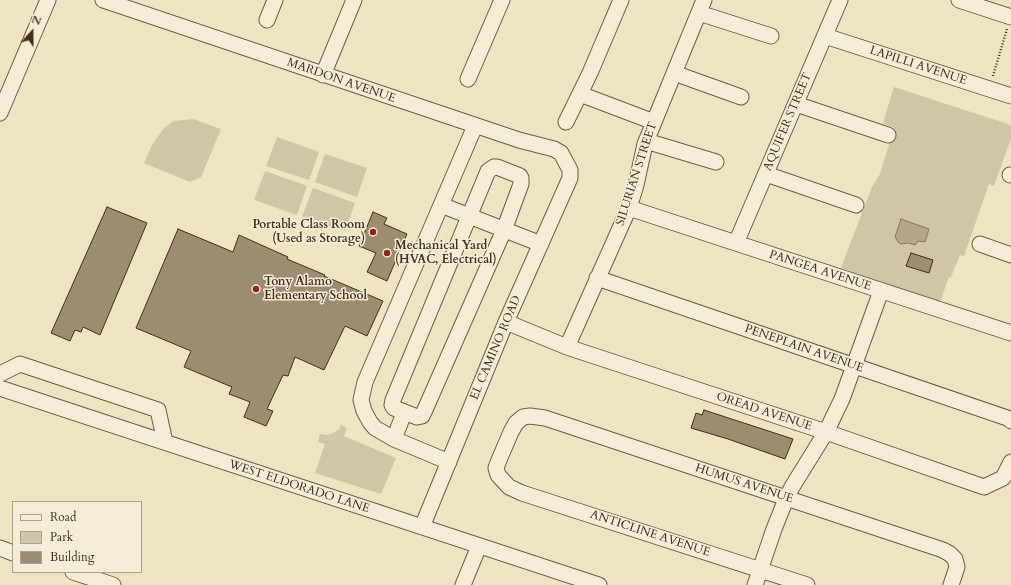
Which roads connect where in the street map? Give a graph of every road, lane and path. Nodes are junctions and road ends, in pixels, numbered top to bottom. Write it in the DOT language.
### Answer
graph roads {
  1 [pos="48,0"];
  2 [pos="103,0"];
  3 [pos="275,0"];
  4 [pos="354,0"];
  5 [pos="502,0"];
  6 [pos="622,0"];
  7 [pos="840,0"];
  8 [pos="959,0"];
  9 [pos="143,6"];
  10 [pos="701,6"];
  11 [pos="267,20"];
  12 [pos="1010,21"];
  13 [pos="771,36"];
  14 [pos="825,36"];
  15 [pos="674,73"];
  16 [pos="323,74"];
  17 [pos="468,79"];
  18 [pos="988,89"];
  19 [pos="580,94"];
  20 [pos="1011,96"];
  21 [pos="742,97"];
  22 [pos="796,104"];
  23 [pos="0,113"];
  24 [pos="566,122"];
  25 [pos="654,122"];
  26 [pos="475,126"];
  27 [pos="888,135"];
  28 [pos="646,141"];
  29 [pos="716,162"];
  30 [pos="570,170"];
  31 [pos="766,174"];
  32 [pos="856,204"];
  33 [pos="441,205"];
  34 [pos="629,208"];
  35 [pos="469,216"];
  36 [pos="504,230"];
  37 [pos="736,243"];
  38 [pos="541,244"];
  39 [pos="980,244"];
  40 [pos="1011,255"];
  41 [pos="597,278"];
  42 [pos="881,291"];
  43 [pos="506,322"];
  44 [pos="1011,333"];
  45 [pos="567,347"];
  46 [pos="854,366"];
  47 [pos="0,374"];
  48 [pos="0,388"];
  49 [pos="404,413"];
  50 [pos="1011,421"];
  51 [pos="826,432"];
  52 [pos="394,439"];
  53 [pos="165,442"];
  54 [pos="449,462"];
  55 [pos="1011,462"];
  56 [pos="498,475"];
  57 [pos="786,499"];
  58 [pos="422,527"];
  59 [pos="479,546"];
  60 [pos="0,548"];
  61 [pos="12,552"];
  62 [pos="760,570"];
  63 [pos="76,573"];
  64 [pos="113,585"];
  65 [pos="463,585"];
  66 [pos="599,585"];
  67 [pos="754,585"];
  68 [pos="807,585"];
  69 [pos="951,585"];
  1 -- 23 [label="street"];
  2 -- 9 [label="street, MARDON AVENUE"];
  3 -- 11 [label="street"];
  4 -- 16 [label="street"];
  5 -- 17 [label="street"];
  6 -- 19 [label="street"];
  7 -- 14 [label="street, AQUIFER STREET"];
  8 -- 12 [label="street"];
  9 -- 16 [label="street, MARDON AVENUE"];
  10 -- 13 [label="street"];
  10 -- 15 [label="street, SILURIAN STREET"];
  12 -- 18 [label="path"];
  14 -- 18 [label="street, LAPILLI AVENUE"];
  14 -- 22 [label="street, AQUIFER STREET"];
  15 -- 21 [label="street"];
  15 -- 25 [label="street, SILURIAN STREET"];
  16 -- 26 [label="street, MARDON AVENUE"];
  18 -- 20 [label="street, LAPILLI AVENUE"];
  19 -- 24 [label="street"];
  19 -- 25 [label="street"];
  22 -- 27 [label="street"];
  22 -- 31 [label="street, AQUIFER STREET"];
  25 -- 28 [label="street, SILURIAN STREET"];
  26 -- 30 [label="street, MARDON AVENUE"];
  26 -- 33 [label="street"];
  28 -- 29 [label="street"];
  28 -- 34 [label="street, SILURIAN STREET"];
  30 -- 38 [label="street, EL CAMINO ROAD"];
  31 -- 32 [label="street"];
  31 -- 37 [label="street, AQUIFER STREET"];
  33 -- 35 [label="street"];
  33 -- 52 [label="street"];
  34 -- 37 [label="street, PANGEA AVENUE"];
  34 -- 41 [label="street, SILURIAN STREET"];
  35 -- 36 [label="street"];
  35 -- 36 [label="street"];
  35 -- 49 [label="street"];
  36 -- 38 [label="street"];
  36 -- 49 [label="street"];
  37 -- 42 [label="street, PANGEA AVENUE"];
  38 -- 43 [label="street, EL CAMINO ROAD"];
  39 -- 40 [label="street"];
  41 -- 45 [label="street, SILURIAN STREET"];
  41 -- 46 [label="street, PENEPLAIN AVENUE"];
  42 -- 44 [label="street, PANGEA AVENUE"];
  42 -- 46 [label="street"];
  43 -- 45 [label="street, OREAD AVENUE"];
  43 -- 54 [label="street, EL CAMINO ROAD"];
  45 -- 51 [label="street, OREAD AVENUE"];
  46 -- 50 [label="street, PENEPLAIN AVENUE"];
  46 -- 51 [label="street"];
  47 -- 53 [label="street"];
  48 -- 53 [label="street, WEST ELDORADO LANE"];
  49 -- 52 [label="street"];
  51 -- 55 [label="street, OREAD AVENUE"];
  51 -- 57 [label="street"];
  52 -- 54 [label="street"];
  53 -- 58 [label="street, WEST ELDORADO LANE"];
  54 -- 58 [label="street, EL CAMINO ROAD"];
  56 -- 57 [label="street, HUMUS AVENUE"];
  56 -- 62 [label="street, ANTICLINE AVENUE"];
  57 -- 62 [label="street"];
  57 -- 69 [label="street, HUMUS AVENUE"];
  58 -- 59 [label="street, WEST ELDORADO LANE"];
  59 -- 65 [label="street"];
  59 -- 66 [label="street, WEST ELDORADO LANE"];
  60 -- 61 [label="street"];
  62 -- 67 [label="street"];
  62 -- 68 [label="street, ANTICLINE AVENUE"];
  63 -- 64 [label="street"];
}
